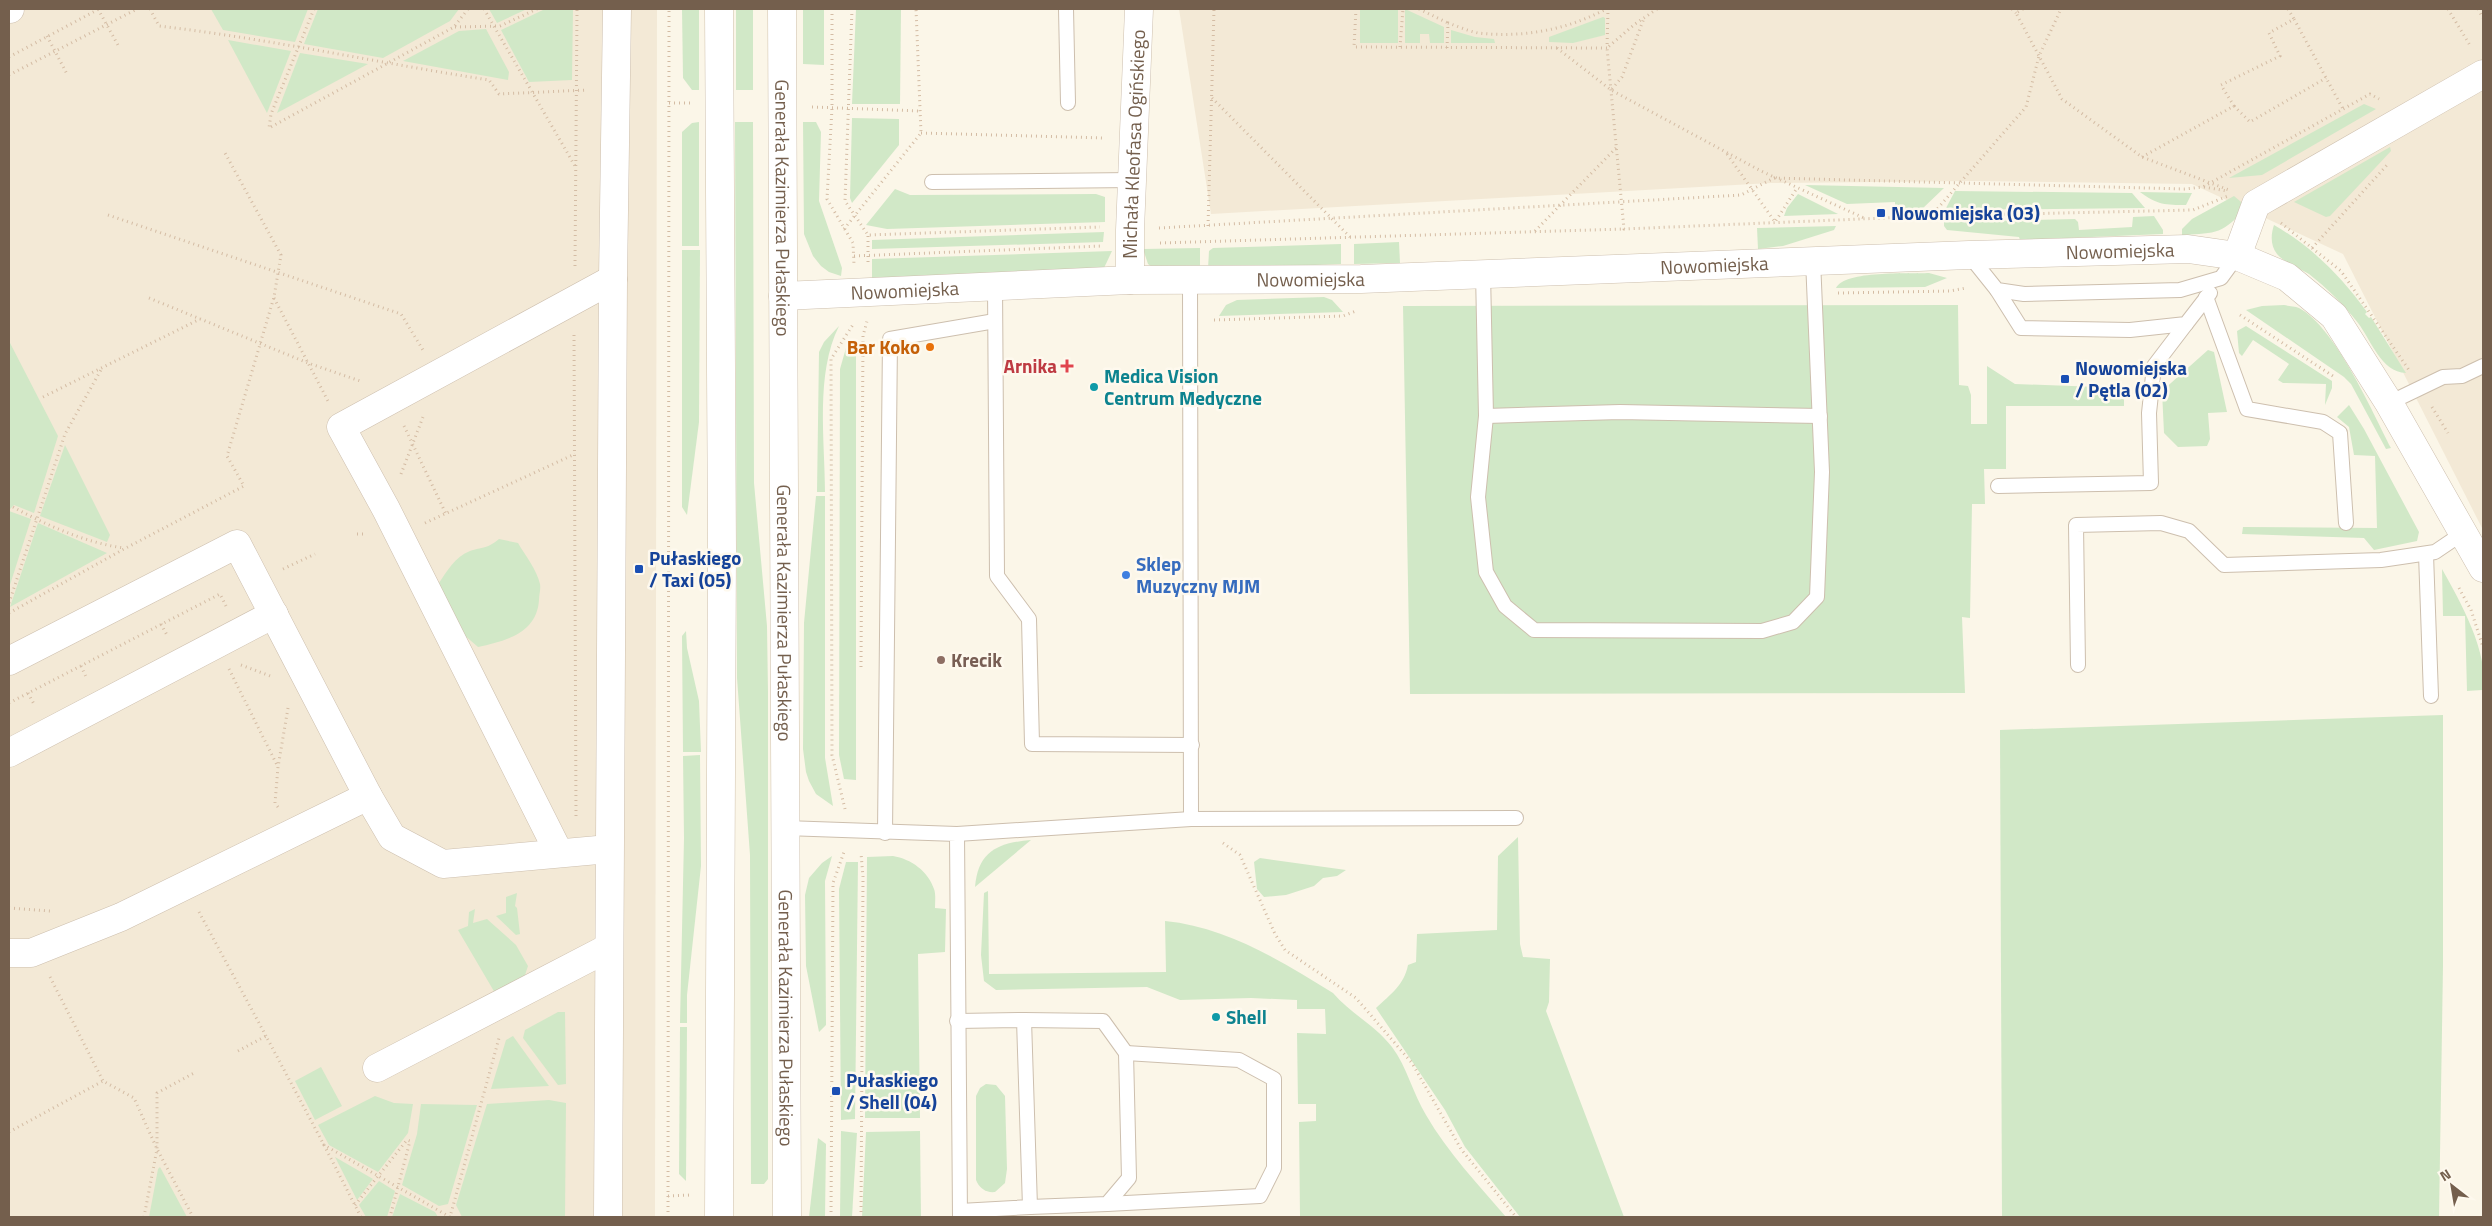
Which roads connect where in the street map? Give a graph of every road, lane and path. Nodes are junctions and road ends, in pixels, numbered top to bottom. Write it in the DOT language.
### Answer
graph roads {
  1 [pos="99,9"];
  2 [pos="137,9"];
  3 [pos="150,9"];
  4 [pos="314,9"];
  5 [pos="468,9"];
  6 [pos="484,9"];
  7 [pos="537,9"];
  8 [pos="577,9"];
  9 [pos="617,9"];
  10 [pos="670,9"];
  11 [pos="719,9"];
  12 [pos="782,9"];
  13 [pos="832,9"];
  14 [pos="916,9"];
  15 [pos="1066,9"];
  16 [pos="1139,9"];
  17 [pos="1214,9"];
  18 [pos="1356,9"];
  19 [pos="1403,9"];
  20 [pos="1420,9"];
  21 [pos="1607,9"];
  22 [pos="2012,9"];
  23 [pos="2023,9"];
  24 [pos="2061,9"];
  25 [pos="2288,9"];
  26 [pos="2448,9"];
  27 [pos="2478,9"];
  28 [pos="1654,10"];
  29 [pos="2016,13"];
  30 [pos="1645,17"];
  31 [pos="2483,18"];
  32 [pos="2294,19"];
  33 [pos="1448,23"];
  34 [pos="107,24"];
  35 [pos="494,27"];
  36 [pos="454,28"];
  37 [pos="47,36"];
  38 [pos="119,47"];
  39 [pos="299,47"];
  40 [pos="1400,47"];
  41 [pos="1447,48"];
  42 [pos="1557,48"];
  43 [pos="1607,48"];
  44 [pos="55,51"];
  45 [pos="2039,56"];
  46 [pos="9,57"];
  47 [pos="386,64"];
  48 [pos="2479,65"];
  49 [pos="67,74"];
  50 [pos="9,75"];
  51 [pos="2326,78"];
  52 [pos="616,89"];
  53 [pos="1611,90"];
  54 [pos="576,91"];
  55 [pos="532,93"];
  56 [pos="1212,98"];
  57 [pos="1068,103"];
  58 [pos="2234,106"];
  59 [pos="848,108"];
  60 [pos="2343,108"];
  61 [pos="920,111"];
  62 [pos="2410,115"];
  63 [pos="1617,148"];
  64 [pos="1726,152"];
  65 [pos="225,153"];
  66 [pos="2142,157"];
  67 [pos="576,167"];
  68 [pos="1774,178"];
  69 [pos="1132,180"];
  70 [pos="932,182"];
  71 [pos="2211,182"];
  72 [pos="1960,183"];
  73 [pos="1797,188"];
  74 [pos="1752,190"];
  75 [pos="1622,202"];
  76 [pos="1560,206"];
  77 [pos="108,215"];
  78 [pos="1931,216"];
  79 [pos="1332,219"];
  80 [pos="1867,219"];
  81 [pos="1775,222"];
  82 [pos="1208,226"];
  83 [pos="844,229"];
  84 [pos="1624,229"];
  85 [pos="1535,232"];
  86 [pos="1130,238"];
  87 [pos="1350,238"];
  88 [pos="1969,255"];
  89 [pos="854,256"];
  90 [pos="2237,256"];
  91 [pos="1813,260"];
  92 [pos="278,272"];
  93 [pos="1484,273"];
  94 [pos="2221,278"];
  95 [pos="613,279"];
  96 [pos="1190,279"];
  97 [pos="1130,280"];
  98 [pos="995,286"];
  99 [pos="1997,290"];
  100 [pos="854,292"];
  101 [pos="783,296"];
  102 [pos="149,298"];
  103 [pos="274,298"];
  104 [pos="575,298"];
  105 [pos="2206,298"];
  106 [pos="200,319"];
  107 [pos="995,321"];
  108 [pos="2186,324"];
  109 [pos="260,343"];
  110 [pos="308,363"];
  111 [pos="2483,366"];
  112 [pos="102,368"];
  113 [pos="438,374"];
  114 [pos="43,397"];
  115 [pos="395,397"];
  116 [pos="2389,403"];
  117 [pos="1486,416"];
  118 [pos="1820,416"];
  119 [pos="341,427"];
  120 [pos="414,446"];
  121 [pos="575,454"];
  122 [pos="1998,486"];
  123 [pos="13,507"];
  124 [pos="386,509"];
  125 [pos="446,514"];
  126 [pos="35,519"];
  127 [pos="2346,523"];
  128 [pos="2463,533"];
  129 [pos="398,536"];
  130 [pos="124,548"];
  131 [pos="315,554"];
  132 [pos="2426,554"];
  133 [pos="2483,568"];
  134 [pos="258,582"];
  135 [pos="2457,584"];
  136 [pos="9,602"];
  137 [pos="9,613"];
  138 [pos="274,614"];
  139 [pos="240,632"];
  140 [pos="2483,647"];
  141 [pos="9,661"];
  142 [pos="233,662"];
  143 [pos="2078,665"];
  144 [pos="228,667"];
  145 [pos="275,678"];
  146 [pos="2431,696"];
  147 [pos="289,700"];
  148 [pos="9,703"];
  149 [pos="1192,745"];
  150 [pos="9,753"];
  151 [pos="278,767"];
  152 [pos="368,796"];
  153 [pos="1516,818"];
  154 [pos="1191,819"];
  155 [pos="785,828"];
  156 [pos="846,830"];
  157 [pos="885,833"];
  158 [pos="292,834"];
  159 [pos="957,834"];
  160 [pos="609,849"];
  161 [pos="568,852"];
  162 [pos="9,908"];
  163 [pos="198,910"];
  164 [pos="55,912"];
  165 [pos="608,948"];
  166 [pos="21,952"];
  167 [pos="510,999"];
  168 [pos="1024,1020"];
  169 [pos="957,1021"];
  170 [pos="266,1036"];
  171 [pos="238,1050"];
  172 [pos="1126,1053"];
  173 [pos="377,1068"];
  174 [pos="196,1072"];
  175 [pos="103,1081"];
  176 [pos="9,1132"];
  177 [pos="324,1145"];
  178 [pos="157,1149"];
  179 [pos="378,1176"];
  180 [pos="399,1188"];
  181 [pos="1107,1204"];
  182 [pos="355,1205"];
  183 [pos="1030,1207"];
  184 [pos="960,1214"];
  185 [pos="144,1217"];
  186 [pos="193,1217"];
  187 [pos="362,1217"];
  188 [pos="390,1217"];
  189 [pos="608,1217"];
  190 [pos="668,1217"];
  191 [pos="719,1217"];
  192 [pos="787,1217"];
  193 [pos="831,1217"];
  194 [pos="1516,1217"];
  1 -- 34 [label="path"];
  1 -- 37 [label="path"];
  2 -- 34 [label="path"];
  3 -- 39 [label="path"];
  4 -- 39 [label="path"];
  5 -- 36 [label="path"];
  6 -- 35 [label="path"];
  7 -- 35 [label="path"];
  8 -- 54 [label="path"];
  9 -- 52 [label="street"];
  10 -- 190 [label="path"];
  11 -- 191 [label="street"];
  12 -- 101 [label="street, Generała Kazimierza Pułaskiego"];
  13 -- 83 [label="path"];
  14 -- 61 [label="path"];
  15 -- 57 [label="lane"];
  16 -- 69 [label="street, Michała Kleofasa Ogińskiego"];
  17 -- 56 [label="path"];
  18 -- 40 [label="path"];
  19 -- 40 [label="path"];
  20 -- 33 [label="path"];
  21 -- 33 [label="path"];
  21 -- 43 [label="path"];
  22 -- 29 [label="path"];
  23 -- 29 [label="path"];
  24 -- 45 [label="path"];
  25 -- 32 [label="path"];
  26 -- 48 [label="path"];
  27 -- 31 [label="path"];
  28 -- 30 [label="path"];
  29 -- 45 [label="path"];
  30 -- 43 [label="path"];
  30 -- 53 [label="path"];
  32 -- 51 [label="path"];
  32 -- 58 [label="path"];
  33 -- 41 [label="path"];
  34 -- 38 [label="path"];
  34 -- 44 [label="path"];
  35 -- 36 [label="path"];
  35 -- 55 [label="path"];
  36 -- 47 [label="path"];
  37 -- 44 [label="path"];
  37 -- 46 [label="path"];
  39 -- 47 [label="path"];
  39 -- 47 [label="path"];
  40 -- 41 [label="path"];
  41 -- 42 [label="path"];
  42 -- 43 [label="path"];
  42 -- 53 [label="path"];
  43 -- 53 [label="path"];
  44 -- 49 [label="path"];
  44 -- 50 [label="path"];
  45 -- 66 [label="path"];
  45 -- 72 [label="path"];
  47 -- 55 [label="path"];
  48 -- 62 [label="street"];
  51 -- 58 [label="path"];
  51 -- 60 [label="path"];
  52 -- 54 [label="path"];
  52 -- 95 [label="street"];
  53 -- 63 [label="path"];
  53 -- 64 [label="path"];
  54 -- 55 [label="path"];
  54 -- 67 [label="path"];
  55 -- 67 [label="path"];
  56 -- 79 [label="path"];
  56 -- 82 [label="path"];
  58 -- 66 [label="path"];
  59 -- 61 [label="path"];
  60 -- 62 [label="path"];
  60 -- 71 [label="path"];
  61 -- 83 [label="path"];
  62 -- 90 [label="street"];
  63 -- 75 [label="path"];
  63 -- 76 [label="path"];
  64 -- 68 [label="path"];
  64 -- 74 [label="path"];
  65 -- 92 [label="path"];
  66 -- 71 [label="path"];
  67 -- 104 [label="path"];
  68 -- 72 [label="path"];
  68 -- 73 [label="path"];
  68 -- 74 [label="path"];
  69 -- 70 [label="lane"];
  69 -- 86 [label="street, Michała Kleofasa Ogińskiego"];
  71 -- 72 [label="path"];
  71 -- 78 [label="path"];
  72 -- 78 [label="path"];
  73 -- 80 [label="path"];
  73 -- 81 [label="path"];
  74 -- 75 [label="path"];
  74 -- 81 [label="path"];
  75 -- 76 [label="path"];
  75 -- 84 [label="path"];
  76 -- 79 [label="path"];
  76 -- 85 [label="path"];
  77 -- 92 [label="path"];
  78 -- 80 [label="path"];
  79 -- 82 [label="path"];
  79 -- 87 [label="path"];
  80 -- 81 [label="path"];
  81 -- 84 [label="path"];
  82 -- 86 [label="path"];
  83 -- 89 [label="path"];
  84 -- 85 [label="path"];
  85 -- 87 [label="path"];
  86 -- 87 [label="path"];
  86 -- 89 [label="path"];
  86 -- 97 [label="street, Michała Kleofasa Ogińskiego"];
  88 -- 90 [label="street, Nowomiejska"];
  88 -- 91 [label="street, Nowomiejska"];
  88 -- 99 [label="lane"];
  89 -- 100 [label="path"];
  90 -- 94 [label="lane"];
  90 -- 116 [label="street, Nowomiejska"];
  91 -- 93 [label="street, Nowomiejska"];
  91 -- 118 [label="lane"];
  92 -- 103 [label="path"];
  92 -- 113 [label="path"];
  93 -- 96 [label="street, Nowomiejska"];
  93 -- 117 [label="lane"];
  94 -- 99 [label="lane"];
  94 -- 105 [label="lane"];
  95 -- 104 [label="street"];
  95 -- 160 [label="street"];
  96 -- 97 [label="street, Nowomiejska"];
  96 -- 149 [label="lane"];
  97 -- 98 [label="street, Nowomiejska"];
  98 -- 100 [label="street, Nowomiejska"];
  98 -- 107 [label="lane"];
  99 -- 108 [label="lane"];
  100 -- 101 [label="street, Nowomiejska"];
  100 -- 156 [label="path"];
  101 -- 155 [label="street, Generała Kazimierza Pułaskiego"];
  102 -- 106 [label="path"];
  103 -- 109 [label="path"];
  103 -- 110 [label="path"];
  104 -- 113 [label="street"];
  104 -- 121 [label="path"];
  105 -- 108 [label="lane"];
  105 -- 127 [label="lane"];
  106 -- 109 [label="path"];
  106 -- 112 [label="path"];
  107 -- 149 [label="lane"];
  107 -- 157 [label="lane"];
  108 -- 122 [label="lane"];
  109 -- 110 [label="path"];
  109 -- 130 [label="path"];
  110 -- 115 [label="path"];
  110 -- 119 [label="path"];
  111 -- 116 [label="lane"];
  112 -- 114 [label="path"];
  112 -- 126 [label="path"];
  113 -- 115 [label="street"];
  113 -- 120 [label="path"];
  115 -- 119 [label="street"];
  115 -- 120 [label="path"];
  116 -- 128 [label="street, Nowomiejska"];
  117 -- 118 [label="lane"];
  117 -- 118 [label="lane"];
  119 -- 124 [label="street"];
  120 -- 124 [label="path"];
  120 -- 125 [label="path"];
  121 -- 125 [label="path"];
  121 -- 161 [label="path"];
  123 -- 126 [label="path"];
  124 -- 129 [label="street"];
  125 -- 129 [label="path"];
  126 -- 130 [label="path"];
  126 -- 136 [label="path"];
  128 -- 132 [label="lane"];
  128 -- 133 [label="street, Nowomiejska"];
  129 -- 161 [label="street"];
  130 -- 137 [label="path"];
  131 -- 134 [label="path"];
  132 -- 143 [label="lane"];
  132 -- 146 [label="lane"];
  134 -- 138 [label="street"];
  134 -- 141 [label="street"];
  135 -- 140 [label="path"];
  138 -- 139 [label="street"];
  138 -- 152 [label="street"];
  139 -- 148 [label="path"];
  139 -- 150 [label="street"];
  142 -- 145 [label="path"];
  144 -- 151 [label="path"];
  147 -- 151 [label="path"];
  149 -- 154 [label="lane"];
  151 -- 158 [label="path"];
  152 -- 158 [label="street"];
  152 -- 161 [label="street"];
  153 -- 154 [label="lane"];
  154 -- 159 [label="lane"];
  154 -- 194 [label="path"];
  155 -- 156 [label="lane"];
  155 -- 192 [label="street, Generała Kazimierza Pułaskiego"];
  156 -- 157 [label="lane"];
  156 -- 193 [label="path"];
  157 -- 159 [label="lane"];
  158 -- 166 [label="street"];
  159 -- 169 [label="lane"];
  160 -- 161 [label="street"];
  160 -- 165 [label="street"];
  162 -- 164 [label="path"];
  163 -- 170 [label="path"];
  165 -- 167 [label="street"];
  165 -- 189 [label="street"];
  166 -- 175 [label="path"];
  167 -- 173 [label="street"];
  167 -- 180 [label="path"];
  168 -- 169 [label="lane"];
  168 -- 172 [label="lane"];
  168 -- 183 [label="lane"];
  169 -- 184 [label="lane"];
  170 -- 171 [label="path"];
  170 -- 177 [label="path"];
  172 -- 181 [label="lane"];
  172 -- 181 [label="lane"];
  174 -- 178 [label="path"];
  175 -- 176 [label="path"];
  175 -- 178 [label="path"];
  177 -- 179 [label="path"];
  177 -- 182 [label="path"];
  178 -- 185 [label="path"];
  178 -- 186 [label="path"];
  179 -- 180 [label="path"];
  179 -- 180 [label="path"];
  179 -- 182 [label="path"];
  180 -- 188 [label="path"];
  181 -- 183 [label="lane"];
  182 -- 187 [label="path"];
  183 -- 184 [label="lane"];
}
